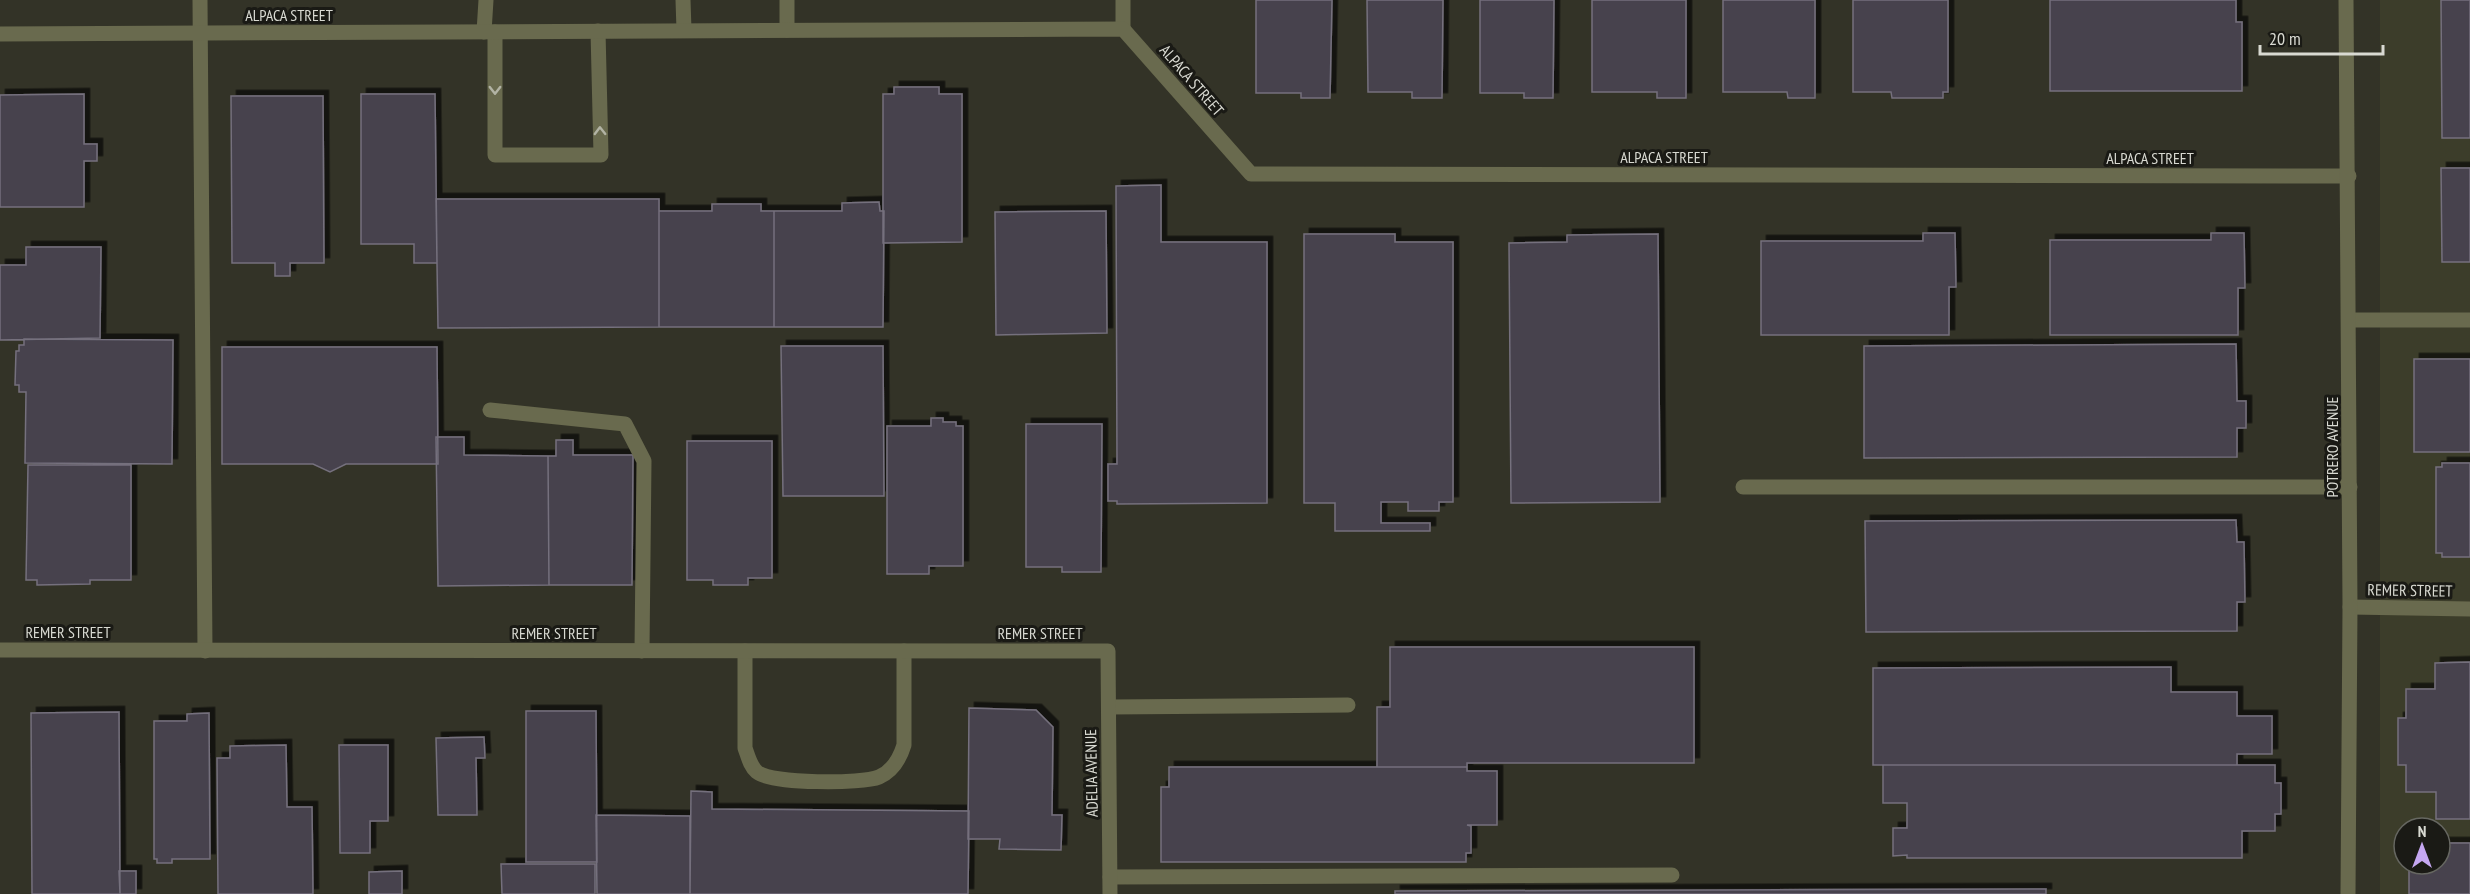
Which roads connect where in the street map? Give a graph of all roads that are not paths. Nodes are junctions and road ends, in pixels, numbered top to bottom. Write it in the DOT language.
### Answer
graph roads {
  1 [pos="200,0"];
  2 [pos="486,0"];
  3 [pos="683,0"];
  4 [pos="787,0"];
  5 [pos="1123,0"];
  6 [pos="2346,0"];
  7 [pos="1123,29"];
  8 [pos="684,30"];
  9 [pos="788,30"];
  10 [pos="598,31"];
  11 [pos="489,32"];
  12 [pos="200,33"];
  13 [pos="0,34"];
  14 [pos="2349,176"];
  15 [pos="2349,320"];
  16 [pos="2470,320"];
  17 [pos="490,410"];
  18 [pos="1743,488"];
  19 [pos="2350,488"];
  20 [pos="2350,607"];
  21 [pos="2470,609"];
  22 [pos="0,650"];
  23 [pos="205,651"];
  24 [pos="642,651"];
  25 [pos="745,651"];
  26 [pos="904,651"];
  27 [pos="1108,651"];
  28 [pos="1348,705"];
  29 [pos="1108,707"];
  30 [pos="1671,874"];
  31 [pos="1110,877"];
  32 [pos="1110,894"];
  33 [pos="2348,894"];
  1 -- 12 [label="street"];
  2 -- 11 [label="street"];
  3 -- 8 [label="street"];
  4 -- 9 [label="street"];
  5 -- 7 [label="street"];
  6 -- 14 [label="street, POTRERO AVENUE"];
  7 -- 9 [label="street, ALPACA STREET"];
  7 -- 14 [label="street, ALPACA STREET"];
  8 -- 9 [label="street, ALPACA STREET"];
  8 -- 10 [label="street, ALPACA STREET"];
  10 -- 11 [label="street, ALPACA STREET"];
  11 -- 10 [label="street, one-way"];
  11 -- 12 [label="street, ALPACA STREET"];
  12 -- 13 [label="street, ALPACA STREET"];
  12 -- 23 [label="street"];
  14 -- 15 [label="street, POTRERO AVENUE"];
  15 -- 16 [label="street"];
  15 -- 19 [label="street, POTRERO AVENUE"];
  17 -- 24 [label="street"];
  18 -- 19 [label="street"];
  19 -- 20 [label="street, POTRERO AVENUE"];
  20 -- 21 [label="street, REMER STREET"];
  20 -- 33 [label="street, POTRERO AVENUE"];
  22 -- 23 [label="street, REMER STREET"];
  23 -- 24 [label="street, REMER STREET"];
  24 -- 25 [label="street, REMER STREET"];
  25 -- 26 [label="street, REMER STREET"];
  25 -- 26 [label="street"];
  26 -- 27 [label="street, REMER STREET"];
  27 -- 29 [label="street, ADELIA AVENUE"];
  28 -- 29 [label="street"];
  29 -- 31 [label="street, ADELIA AVENUE"];
  30 -- 31 [label="street"];
  31 -- 32 [label="street, ADELIA AVENUE"];
}
